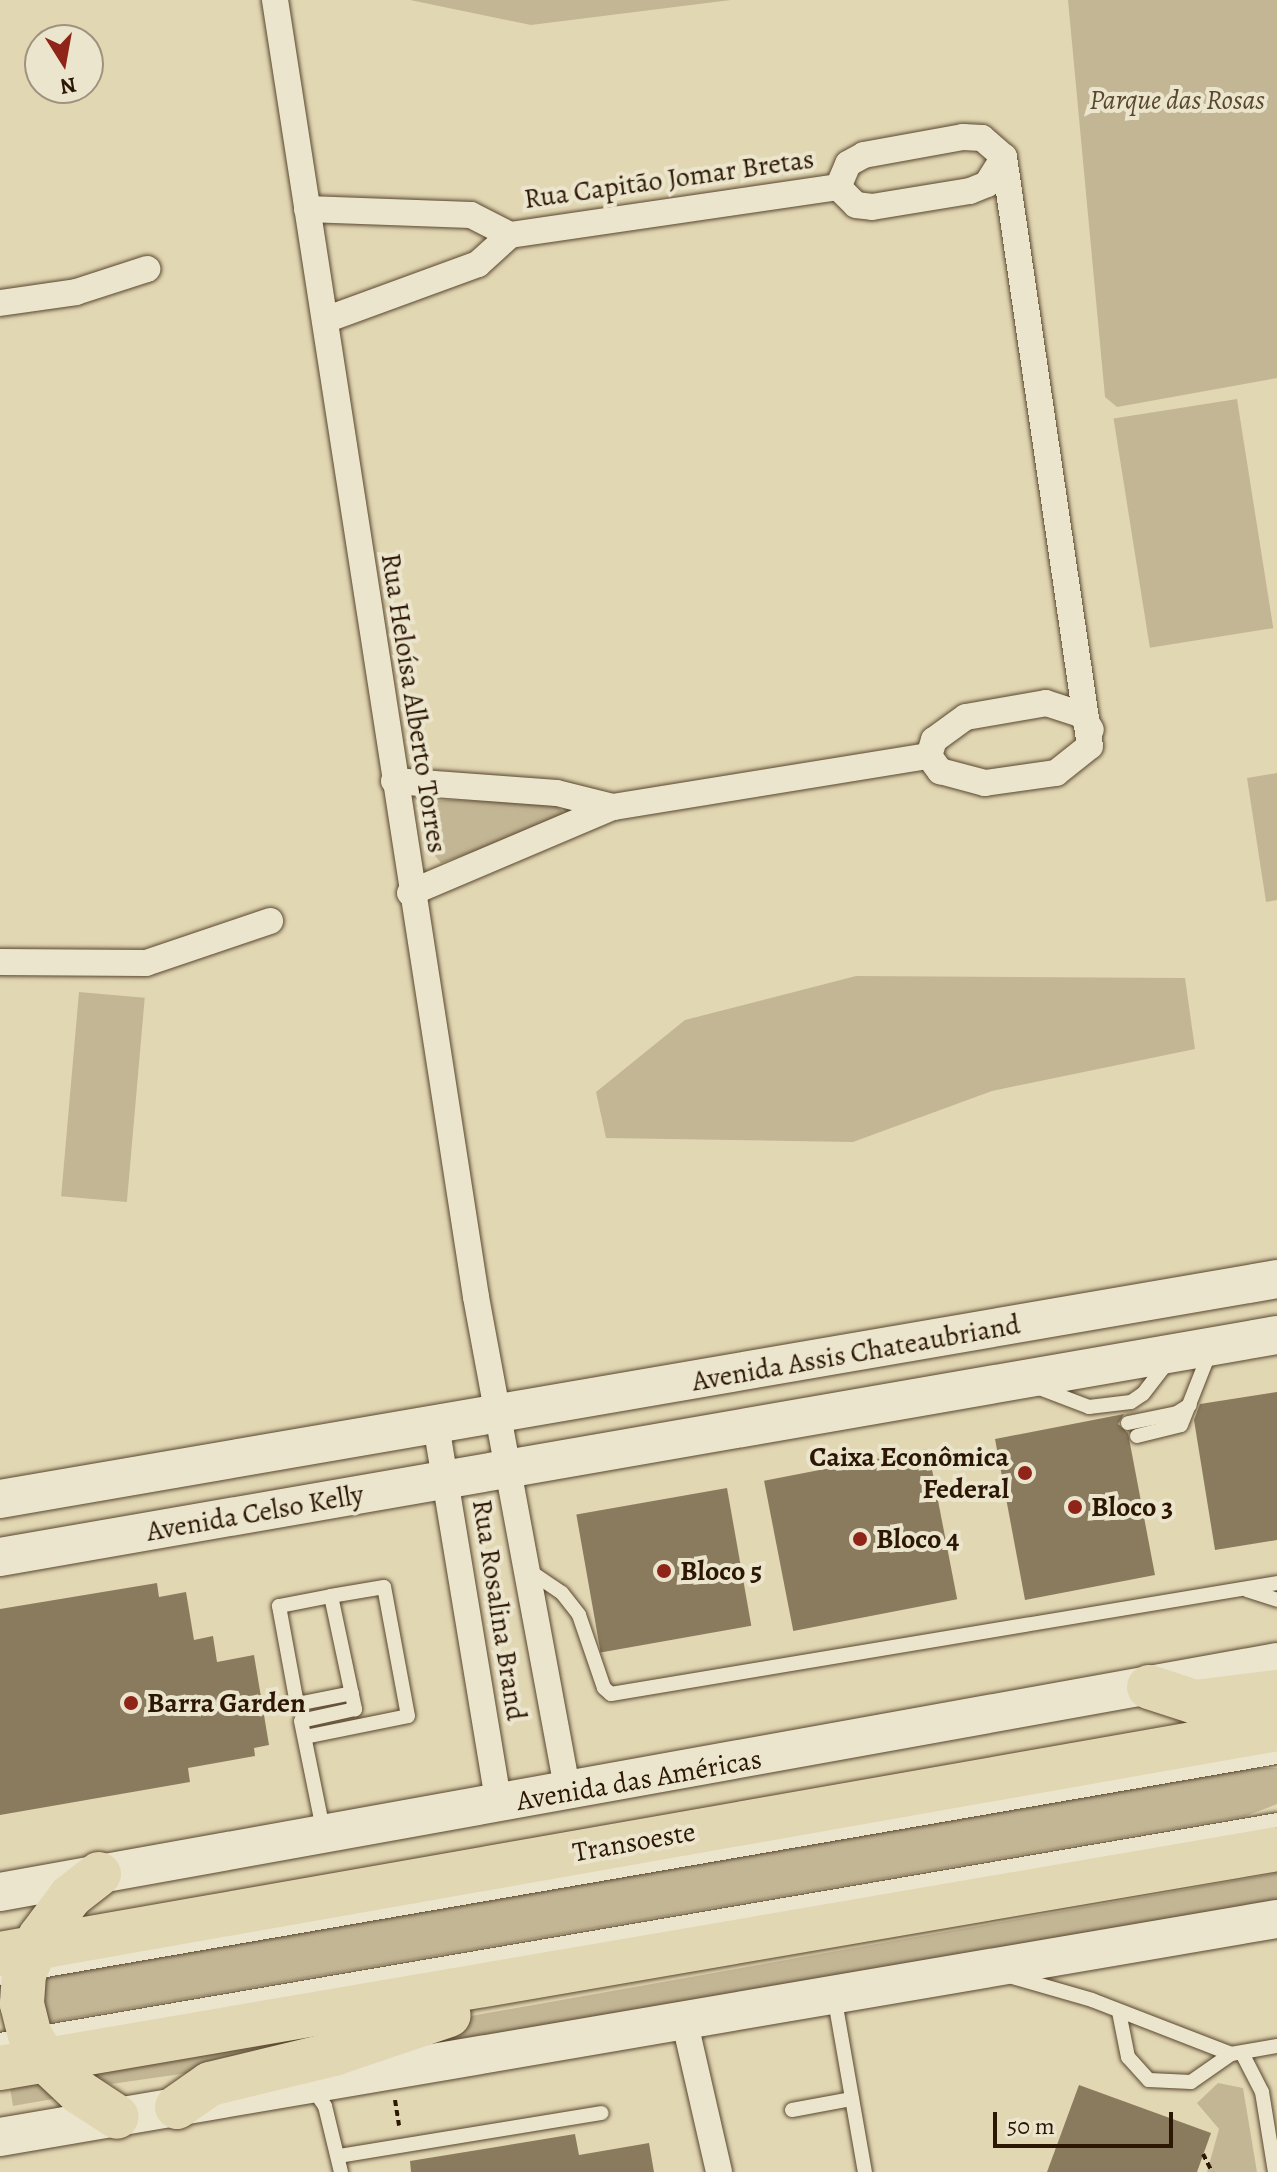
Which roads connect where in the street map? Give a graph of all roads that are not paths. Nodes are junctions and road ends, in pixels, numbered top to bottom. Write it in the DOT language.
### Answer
graph roads {
  1 [pos="275,0"];
  2 [pos="1004,157"];
  3 [pos="838,187"];
  4 [pos="307,209"];
  5 [pos="510,235"];
  6 [pos="147,269"];
  7 [pos="0,303"];
  8 [pos="325,320"];
  9 [pos="1091,730"];
  10 [pos="929,756"];
  11 [pos="394,781"];
  12 [pos="613,807"];
  13 [pos="410,893"];
  14 [pos="270,921"];
  15 [pos="0,962"];
  16 [pos="1277,1279"];
  17 [pos="1277,1335"];
  18 [pos="1212,1347"];
  19 [pos="687,1383"];
  20 [pos="1190,1405"];
  21 [pos="499,1415"];
  22 [pos="1128,1423"];
  23 [pos="436,1425"];
  24 [pos="1137,1436"];
  25 [pos="695,1437"];
  26 [pos="510,1470"];
  27 [pos="446,1480"];
  28 [pos="0,1499"];
  29 [pos="4,1554"];
  30 [pos="528,1570"];
  31 [pos="1277,1583"];
  32 [pos="1244,1589"];
  33 [pos="331,1596"];
  34 [pos="1277,1600"];
  35 [pos="1277,1662"];
  36 [pos="1149,1687"];
  37 [pos="1277,1692"];
  38 [pos="352,1693"];
  39 [pos="1277,1729"];
  40 [pos="305,1737"];
  41 [pos="1277,1757"];
  42 [pos="568,1793"];
  43 [pos="499,1806"];
  44 [pos="1277,1820"];
  45 [pos="324,1834"];
  46 [pos="1277,1849"];
  47 [pos="99,1874"];
  48 [pos="0,1892"];
  49 [pos="1277,1919"];
  50 [pos="14,1963"];
  51 [pos="585,1967"];
  52 [pos="985,1969"];
  53 [pos="834,1994"];
  54 [pos="1119,2012"];
  55 [pos="684,2019"];
  56 [pos="25,2045"];
  57 [pos="1277,2046"];
  58 [pos="1236,2053"];
  59 [pos="0,2068"];
  60 [pos="310,2084"];
  61 [pos="852,2099"];
  62 [pos="177,2107"];
  63 [pos="792,2110"];
  64 [pos="601,2113"];
  65 [pos="117,2117"];
  66 [pos="0,2137"];
  67 [pos="339,2156"];
  68 [pos="341,2172"];
  69 [pos="719,2172"];
  70 [pos="865,2172"];
  71 [pos="1275,2172"];
  1 -- 4 [label="street, Rua Heloísa Alberto Torres"];
  2 -- 3 [label="street, Rua Capitão Jomar Bretas"];
  2 -- 3 [label="street, Rua Capitão Jomar Bretas"];
  2 -- 9 [label="street"];
  3 -- 5 [label="street, Rua Capitão Jomar Bretas"];
  4 -- 5 [label="street, Rua Capitão Jomar Bretas"];
  4 -- 8 [label="street, Rua Heloísa Alberto Torres"];
  5 -- 8 [label="street, Rua Capitão Jomar Bretas"];
  6 -- 7 [label="street"];
  8 -- 11 [label="street, Rua Heloísa Alberto Torres"];
  9 -- 10 [label="street"];
  9 -- 10 [label="street"];
  10 -- 12 [label="street"];
  11 -- 12 [label="street"];
  11 -- 13 [label="street, Rua Heloísa Alberto Torres"];
  12 -- 13 [label="street"];
  13 -- 21 [label="street, Rua Heloísa Alberto Torres"];
  14 -- 15 [label="street"];
  16 -- 19 [label="street, Avenida Assis Chateaubriand"];
  17 -- 18 [label="street, Avenida Assis Chateaubriand"];
  18 -- 20 [label="lane"];
  18 -- 25 [label="street, Avenida Assis Chateaubriand"];
  19 -- 21 [label="street, Avenida Assis Chateaubriand"];
  19 -- 25 [label="street"];
  20 -- 22 [label="lane"];
  20 -- 24 [label="lane"];
  21 -- 23 [label="street, Avenida Assis Chateaubriand"];
  21 -- 26 [label="street, Rua Rosalina Brand"];
  23 -- 27 [label="street, Rua Rosalina Brand"];
  23 -- 28 [label="street, Avenida Celso Kelly"];
  25 -- 26 [label="street, Avenida Assis Chateaubriand"];
  26 -- 27 [label="street, Avenida Celso Kelly"];
  26 -- 30 [label="street, Rua Rosalina Brand"];
  27 -- 29 [label="street, Avenida Celso Kelly"];
  27 -- 43 [label="street, Rua Rosalina Brand"];
  30 -- 32 [label="lane"];
  30 -- 42 [label="street, Rua Rosalina Brand"];
  31 -- 32 [label="lane"];
  32 -- 34 [label="lane"];
  33 -- 38 [label="lane"];
  33 -- 38 [label="lane"];
  33 -- 40 [label="lane"];
  35 -- 36 [label="street, Avenida das Américas"];
  36 -- 37 [label="highway"];
  36 -- 42 [label="street, Avenida das Américas"];
  38 -- 40 [label="lane"];
  39 -- 50 [label="highway"];
  40 -- 45 [label="lane"];
  41 -- 50 [label="lane, Transoeste"];
  42 -- 43 [label="street, Avenida das Américas"];
  43 -- 45 [label="street, Avenida das Américas"];
  44 -- 56 [label="lane"];
  45 -- 47 [label="street, Avenida das Américas"];
  46 -- 51 [label="highway"];
  47 -- 48 [label="street, Avenida das Américas"];
  47 -- 50 [label="highway"];
  49 -- 52 [label="street"];
  50 -- 56 [label="highway"];
  51 -- 56 [label="highway"];
  51 -- 62 [label="highway"];
  52 -- 53 [label="street"];
  52 -- 54 [label="lane"];
  53 -- 55 [label="street"];
  53 -- 61 [label="lane"];
  54 -- 58 [label="lane"];
  54 -- 58 [label="lane"];
  55 -- 60 [label="street"];
  55 -- 69 [label="street"];
  56 -- 59 [label="highway"];
  56 -- 65 [label="highway"];
  57 -- 58 [label="lane"];
  58 -- 71 [label="lane"];
  60 -- 62 [label="street"];
  60 -- 67 [label="lane"];
  61 -- 63 [label="lane"];
  61 -- 70 [label="lane"];
  62 -- 65 [label="street"];
  64 -- 67 [label="lane"];
  65 -- 66 [label="street"];
  67 -- 68 [label="lane"];
}
